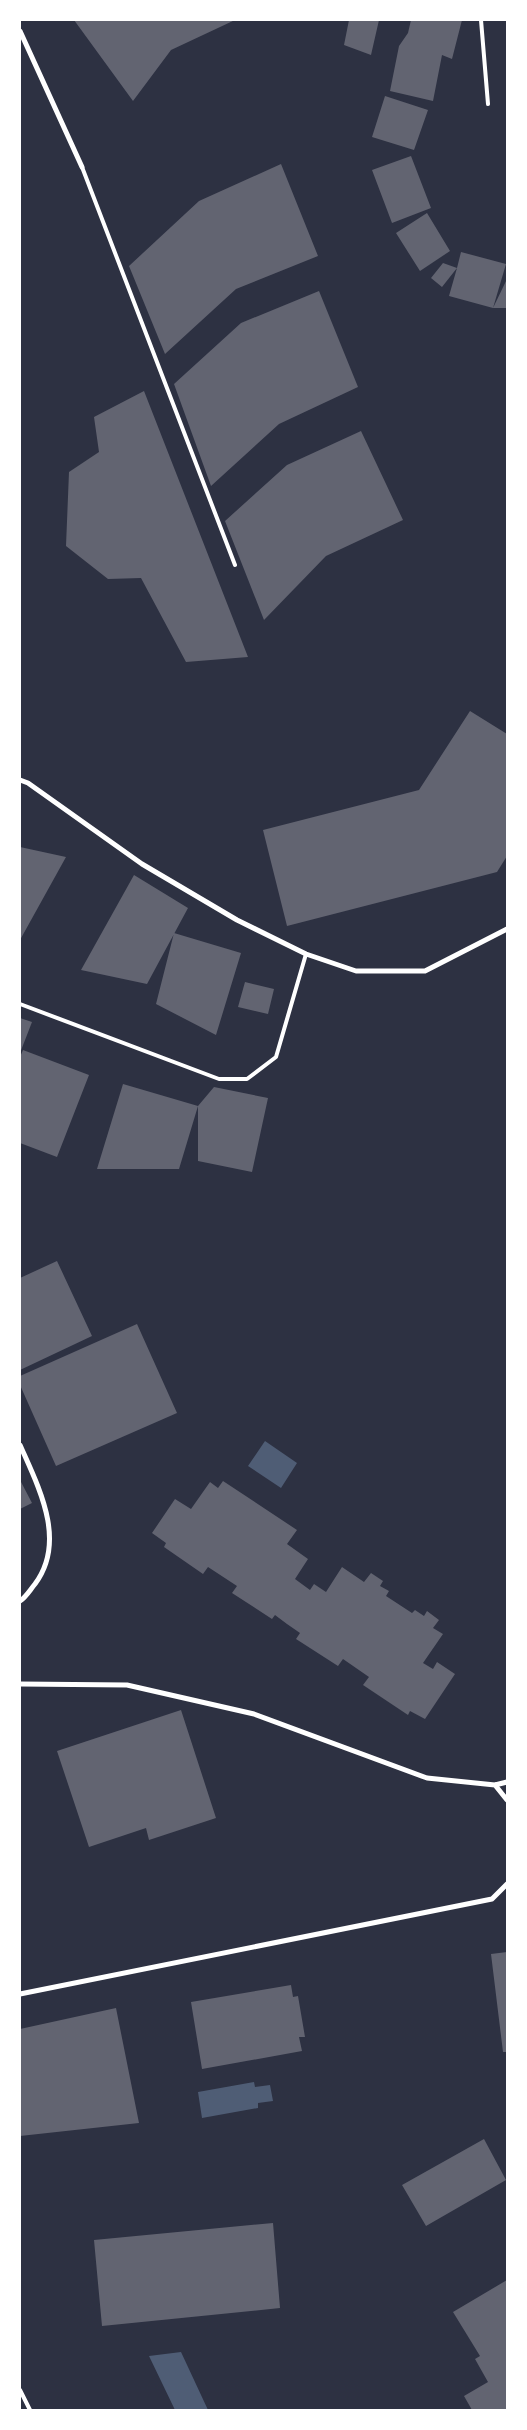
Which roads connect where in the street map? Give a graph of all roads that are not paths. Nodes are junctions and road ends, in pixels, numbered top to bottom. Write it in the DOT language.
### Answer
graph roads {
  1 [pos="480,20"];
  2 [pos="20,31"];
  3 [pos="488,104"];
  4 [pos="82,167"];
  5 [pos="235,564"];
  6 [pos="20,780"];
  7 [pos="507,930"];
  8 [pos="306,954"];
  9 [pos="20,1004"];
  10 [pos="20,1445"];
  11 [pos="20,1601"];
  12 [pos="20,1684"];
  13 [pos="507,1782"];
  14 [pos="495,1785"];
  15 [pos="507,1800"];
  16 [pos="507,1884"];
  17 [pos="20,1994"];
  18 [pos="20,2390"];
  19 [pos="30,2410"];
  1 -- 3 [label="lane"];
  2 -- 4 [label="street"];
  4 -- 5 [label="lane"];
  6 -- 8 [label="street"];
  7 -- 8 [label="street"];
  8 -- 9 [label="lane"];
  10 -- 11 [label="street"];
  12 -- 14 [label="street"];
  13 -- 14 [label="street"];
  14 -- 15 [label="street"];
  16 -- 17 [label="street"];
  18 -- 19 [label="lane"];
}
